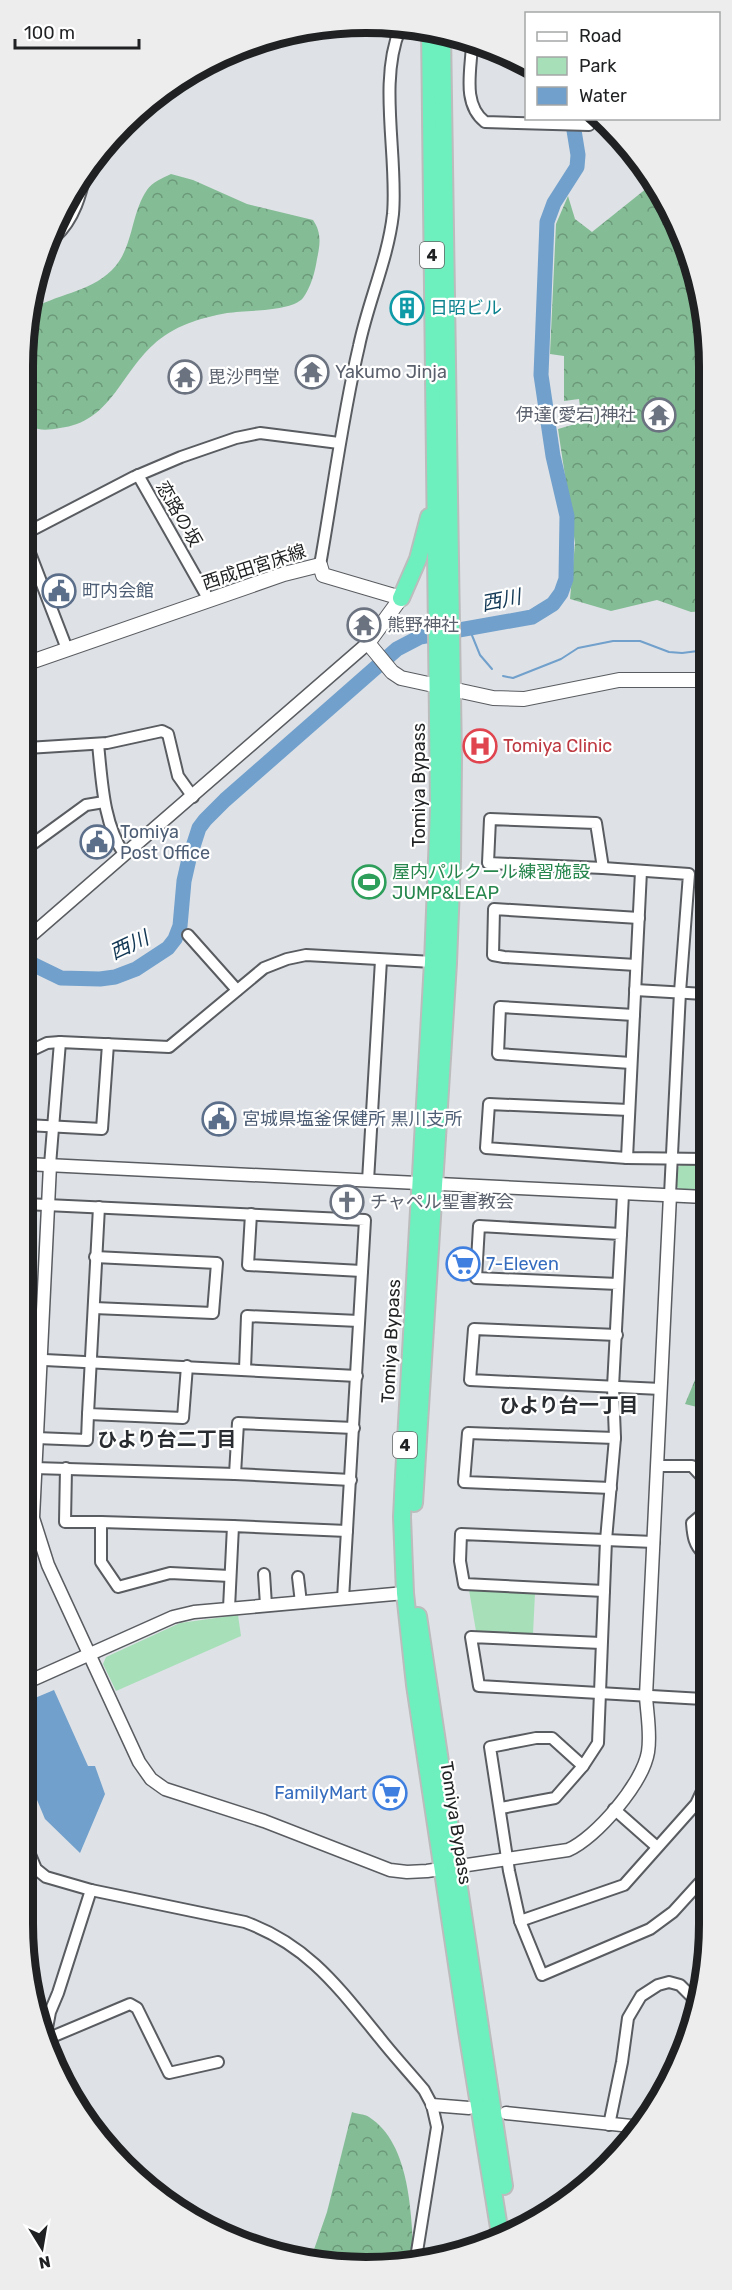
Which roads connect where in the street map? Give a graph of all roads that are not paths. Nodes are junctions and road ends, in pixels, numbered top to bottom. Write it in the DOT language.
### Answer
graph roads {
  1 [pos="398,35"];
  2 [pos="430,39"];
  3 [pos="442,42"];
  4 [pos="472,51"];
  5 [pos="590,122"];
  6 [pos="79,197"];
  7 [pos="64,226"];
  8 [pos="339,443"];
  9 [pos="138,475"];
  10 [pos="442,481"];
  11 [pos="33,529"];
  12 [pos="33,561"];
  13 [pos="320,565"];
  14 [pos="401,598"];
  15 [pos="209,600"];
  16 [pos="371,647"];
  17 [pos="67,649"];
  18 [pos="33,661"];
  19 [pos="699,680"];
  20 [pos="445,688"];
  21 [pos="98,744"];
  22 [pos="33,748"];
  23 [pos="193,796"];
  24 [pos="104,802"];
  25 [pos="33,844"];
  26 [pos="124,855"];
  27 [pos="603,868"];
  28 [pos="641,871"];
  29 [pos="639,918"];
  30 [pos="33,934"];
  31 [pos="188,934"];
  32 [pos="381,960"];
  33 [pos="434,962"];
  34 [pos="636,965"];
  35 [pos="237,990"];
  36 [pos="635,990"];
  37 [pos="680,992"];
  38 [pos="699,994"];
  39 [pos="634,1015"];
  40 [pos="60,1042"];
  41 [pos="108,1044"];
  42 [pos="33,1050"];
  43 [pos="632,1063"];
  44 [pos="629,1110"];
  45 [pos="33,1125"];
  46 [pos="53,1126"];
  47 [pos="627,1158"];
  48 [pos="673,1158"];
  49 [pos="699,1159"];
  50 [pos="33,1164"];
  51 [pos="50,1165"];
  52 [pos="368,1181"];
  53 [pos="427,1184"];
  54 [pos="623,1194"];
  55 [pos="670,1195"];
  56 [pos="699,1197"];
  57 [pos="33,1204"];
  58 [pos="48,1205"];
  59 [pos="99,1207"];
  60 [pos="251,1215"];
  61 [pos="621,1234"];
  62 [pos="95,1257"];
  63 [pos="362,1271"];
  64 [pos="618,1284"];
  65 [pos="94,1308"];
  66 [pos="359,1321"];
  67 [pos="617,1335"];
  68 [pos="33,1360"];
  69 [pos="40,1360"];
  70 [pos="90,1362"];
  71 [pos="187,1366"];
  72 [pos="245,1369"];
  73 [pos="357,1376"];
  74 [pos="614,1387"];
  75 [pos="661,1389"];
  76 [pos="88,1414"];
  77 [pos="354,1428"];
  78 [pos="36,1438"];
  79 [pos="615,1438"];
  80 [pos="657,1466"];
  81 [pos="34,1468"];
  82 [pos="66,1468"];
  83 [pos="235,1474"];
  84 [pos="699,1474"];
  85 [pos="33,1476"];
  86 [pos="351,1480"];
  87 [pos="611,1488"];
  88 [pos="699,1517"];
  89 [pos="100,1522"];
  90 [pos="233,1526"];
  91 [pos="33,1530"];
  92 [pos="347,1530"];
  93 [pos="606,1540"];
  94 [pos="654,1542"];
  95 [pos="699,1549"];
  96 [pos="264,1574"];
  97 [pos="230,1576"];
  98 [pos="298,1577"];
  99 [pos="604,1591"];
  100 [pos="405,1593"];
  101 [pos="343,1599"];
  102 [pos="301,1602"];
  103 [pos="266,1605"];
  104 [pos="229,1608"];
  105 [pos="602,1643"];
  106 [pos="89,1655"];
  107 [pos="33,1680"];
  108 [pos="599,1693"];
  109 [pos="646,1696"];
  110 [pos="699,1699"];
  111 [pos="583,1766"];
  112 [pos="501,1808"];
  113 [pos="614,1809"];
  114 [pos="699,1809"];
  115 [pos="657,1847"];
  116 [pos="507,1860"];
  117 [pos="33,1862"];
  118 [pos="450,1867"];
  119 [pos="699,1883"];
  120 [pos="92,1890"];
  121 [pos="520,1921"];
  122 [pos="691,1996"];
  123 [pos="48,2023"];
  124 [pos="53,2036"];
  125 [pos="218,2062"];
  126 [pos="432,2105"];
  127 [pos="469,2108"];
  128 [pos="506,2113"];
  129 [pos="609,2125"];
  130 [pos="630,2126"];
  131 [pos="509,2225"];
  132 [pos="499,2229"];
  133 [pos="417,2253"];
  1 -- 8 [label="street"];
  2 -- 10 [label="highway, 4"];
  3 -- 10 [label="highway, 4"];
  4 -- 5 [label="street"];
  6 -- 7 [label="street"];
  8 -- 9 [label="street"];
  8 -- 13 [label="street"];
  9 -- 11 [label="street"];
  9 -- 15 [label="street, 恋路の坂"];
  10 -- 14 [label="highway"];
  10 -- 20 [label="highway, Tomiya Bypass / 4"];
  12 -- 17 [label="street"];
  13 -- 14 [label="main road, 西成田宮床線"];
  13 -- 15 [label="main road, 西成田宮床線"];
  14 -- 16 [label="main road"];
  15 -- 17 [label="main road, 西成田宮床線"];
  16 -- 20 [label="main road"];
  16 -- 23 [label="street"];
  17 -- 18 [label="main road, 西成田宮床線"];
  19 -- 20 [label="main road"];
  20 -- 33 [label="highway, Tomiya Bypass / 4"];
  20 -- 53 [label="highway, Tomiya Bypass / 4"];
  21 -- 22 [label="street"];
  21 -- 23 [label="street"];
  21 -- 24 [label="street"];
  23 -- 26 [label="street"];
  24 -- 25 [label="street"];
  24 -- 26 [label="street"];
  26 -- 30 [label="street"];
  27 -- 27 [label="street"];
  27 -- 28 [label="street"];
  28 -- 29 [label="street"];
  28 -- 37 [label="street"];
  29 -- 34 [label="street"];
  29 -- 34 [label="street"];
  31 -- 35 [label="street"];
  32 -- 33 [label="street"];
  32 -- 35 [label="street"];
  32 -- 52 [label="street"];
  33 -- 53 [label="highway, Tomiya Bypass / 4"];
  34 -- 36 [label="street"];
  35 -- 41 [label="street"];
  36 -- 37 [label="street"];
  36 -- 39 [label="street"];
  37 -- 38 [label="street"];
  37 -- 48 [label="street"];
  39 -- 43 [label="street"];
  39 -- 43 [label="street"];
  40 -- 41 [label="street"];
  40 -- 42 [label="street"];
  40 -- 46 [label="street"];
  41 -- 46 [label="street"];
  43 -- 44 [label="street"];
  44 -- 47 [label="street"];
  44 -- 47 [label="street"];
  45 -- 46 [label="street"];
  46 -- 51 [label="street"];
  47 -- 48 [label="street"];
  48 -- 49 [label="street"];
  48 -- 55 [label="street"];
  50 -- 51 [label="street"];
  51 -- 52 [label="street"];
  51 -- 58 [label="street"];
  52 -- 53 [label="street"];
  53 -- 54 [label="street"];
  53 -- 100 [label="highway, Tomiya Bypass / 4"];
  53 -- 118 [label="highway, Tomiya Bypass / 4"];
  54 -- 55 [label="street"];
  54 -- 61 [label="street"];
  55 -- 56 [label="street"];
  55 -- 75 [label="street"];
  57 -- 58 [label="street"];
  58 -- 59 [label="street"];
  58 -- 69 [label="street"];
  59 -- 60 [label="street"];
  59 -- 62 [label="street"];
  60 -- 63 [label="street"];
  60 -- 63 [label="street"];
  61 -- 64 [label="street"];
  61 -- 64 [label="street"];
  62 -- 65 [label="street"];
  62 -- 65 [label="street"];
  63 -- 66 [label="street"];
  64 -- 67 [label="street"];
  65 -- 70 [label="street"];
  66 -- 72 [label="street"];
  66 -- 73 [label="street"];
  67 -- 74 [label="street"];
  67 -- 74 [label="street"];
  68 -- 69 [label="street"];
  69 -- 70 [label="street"];
  69 -- 78 [label="street"];
  70 -- 71 [label="street"];
  70 -- 76 [label="street"];
  71 -- 72 [label="street"];
  71 -- 76 [label="street"];
  72 -- 73 [label="street"];
  73 -- 77 [label="street"];
  74 -- 75 [label="street"];
  74 -- 79 [label="street"];
  75 -- 80 [label="street"];
  76 -- 78 [label="street"];
  77 -- 83 [label="street"];
  77 -- 86 [label="street"];
  78 -- 81 [label="street"];
  79 -- 87 [label="street"];
  79 -- 87 [label="street"];
  80 -- 84 [label="street"];
  80 -- 94 [label="street"];
  81 -- 82 [label="street"];
  81 -- 85 [label="street"];
  82 -- 83 [label="street"];
  82 -- 89 [label="street"];
  83 -- 86 [label="street"];
  86 -- 92 [label="street"];
  87 -- 93 [label="street"];
  88 -- 95 [label="street"];
  89 -- 90 [label="street"];
  89 -- 97 [label="street"];
  90 -- 92 [label="street"];
  90 -- 97 [label="street"];
  91 -- 106 [label="street"];
  92 -- 101 [label="street"];
  93 -- 94 [label="street"];
  93 -- 99 [label="street"];
  93 -- 99 [label="street"];
  94 -- 109 [label="street"];
  96 -- 103 [label="street"];
  97 -- 104 [label="street"];
  98 -- 102 [label="street"];
  99 -- 105 [label="street"];
  100 -- 101 [label="street"];
  100 -- 118 [label="highway, Tomiya Bypass / 4"];
  101 -- 102 [label="street"];
  102 -- 103 [label="street"];
  103 -- 104 [label="street"];
  104 -- 106 [label="street"];
  105 -- 108 [label="street"];
  105 -- 108 [label="street"];
  106 -- 107 [label="street"];
  106 -- 118 [label="street"];
  108 -- 109 [label="street"];
  108 -- 111 [label="street"];
  109 -- 110 [label="street"];
  109 -- 113 [label="street"];
  111 -- 112 [label="street"];
  111 -- 112 [label="street"];
  112 -- 116 [label="street"];
  113 -- 115 [label="street"];
  113 -- 116 [label="street"];
  114 -- 115 [label="street"];
  115 -- 121 [label="street"];
  116 -- 118 [label="street"];
  116 -- 121 [label="street"];
  117 -- 120 [label="street"];
  118 -- 131 [label="highway, Tomiya Bypass / 4"];
  118 -- 132 [label="highway, Tomiya Bypass / 4"];
  119 -- 121 [label="street"];
  120 -- 123 [label="street"];
  120 -- 126 [label="street"];
  122 -- 129 [label="street"];
  124 -- 125 [label="street"];
  126 -- 127 [label="street"];
  126 -- 133 [label="street"];
  128 -- 129 [label="street"];
  129 -- 130 [label="street"];
}
